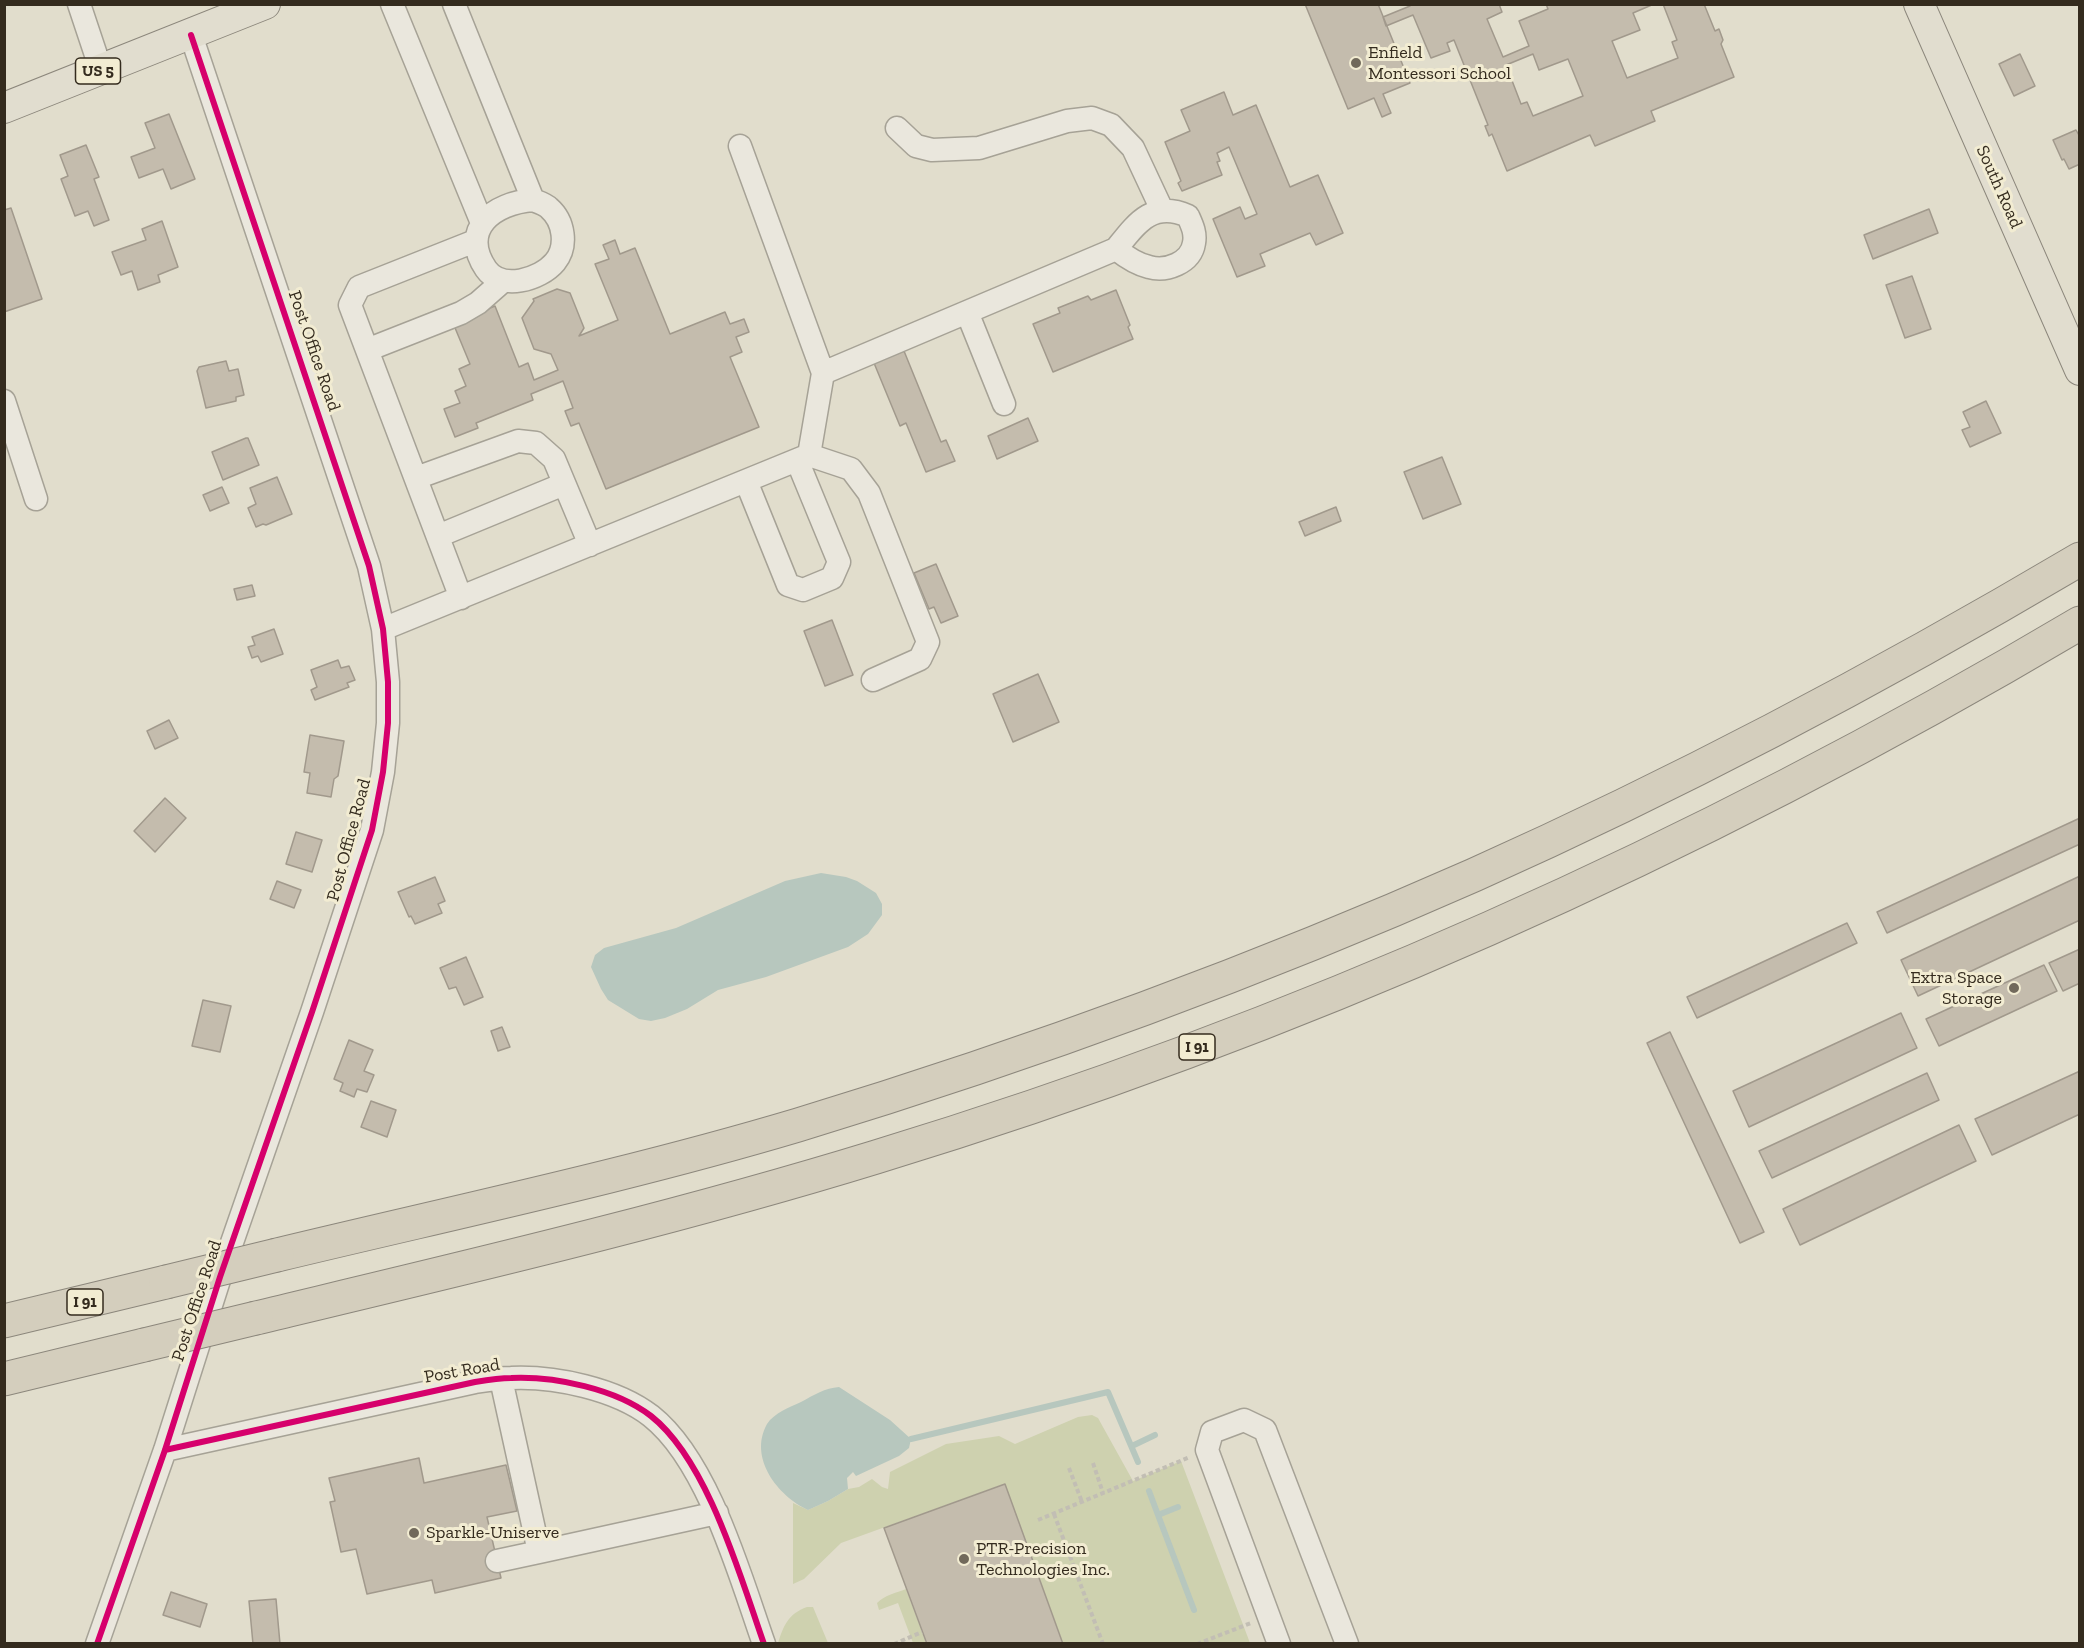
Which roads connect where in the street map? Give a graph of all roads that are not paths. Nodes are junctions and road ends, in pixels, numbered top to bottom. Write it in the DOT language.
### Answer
graph roads {
  1 [pos="79,4"];
  2 [pos="266,4"];
  3 [pos="392,4"];
  4 [pos="454,4"];
  5 [pos="1919,4"];
  6 [pos="191,34"];
  7 [pos="101,70"];
  8 [pos="4,108"];
  9 [pos="897,128"];
  10 [pos="740,146"];
  11 [pos="533,200"];
  12 [pos="1162,210"];
  13 [pos="478,232"];
  14 [pos="1116,249"];
  15 [pos="503,281"];
  16 [pos="967,312"];
  17 [pos="367,350"];
  18 [pos="2079,370"];
  19 [pos="823,373"];
  20 [pos="4,401"];
  21 [pos="1004,404"];
  22 [pos="803,457"];
  23 [pos="416,478"];
  24 [pos="746,481"];
  25 [pos="564,484"];
  26 [pos="36,499"];
  27 [pos="438,536"];
  28 [pos="590,545"];
  29 [pos="2079,559"];
  30 [pos="461,598"];
  31 [pos="2079,623"];
  32 [pos="383,629"];
  33 [pos="873,680"];
  34 [pos="4,1321"];
  35 [pos="4,1378"];
  36 [pos="501,1379"];
  37 [pos="165,1450"];
  38 [pos="717,1513"];
  39 [pos="539,1552"];
  40 [pos="497,1561"];
  41 [pos="97,1644"];
  42 [pos="764,1644"];
  43 [pos="1279,1644"];
  44 [pos="1347,1644"];
  1 -- 7 [label="street"];
  2 -- 6 [label="main road, US 5"];
  3 -- 13 [label="street"];
  4 -- 11 [label="street"];
  5 -- 18 [label="main road, South Road"];
  6 -- 7 [label="main road, US 5"];
  6 -- 32 [label="street, Post Office Road"];
  7 -- 8 [label="main road, US 5"];
  9 -- 12 [label="street"];
  10 -- 19 [label="street"];
  11 -- 13 [label="street"];
  11 -- 15 [label="street"];
  12 -- 14 [label="street"];
  12 -- 14 [label="street"];
  13 -- 15 [label="street"];
  13 -- 17 [label="street"];
  14 -- 16 [label="street"];
  15 -- 17 [label="street"];
  16 -- 19 [label="street"];
  16 -- 21 [label="street"];
  17 -- 23 [label="street"];
  19 -- 22 [label="street"];
  20 -- 26 [label="street"];
  22 -- 24 [label="street"];
  22 -- 24 [label="street"];
  22 -- 33 [label="street"];
  23 -- 25 [label="street"];
  23 -- 27 [label="street"];
  24 -- 28 [label="street"];
  25 -- 27 [label="street"];
  25 -- 28 [label="street"];
  27 -- 30 [label="street"];
  28 -- 30 [label="street"];
  29 -- 34 [label="highway, I 91, bridge"];
  30 -- 32 [label="street"];
  31 -- 35 [label="highway, I 91, bridge"];
  32 -- 37 [label="street, Post Office Road"];
  36 -- 37 [label="street, Post Road"];
  36 -- 38 [label="street, Post Road"];
  36 -- 39 [label="street"];
  37 -- 41 [label="street, Post Office Road"];
  38 -- 39 [label="street"];
  38 -- 42 [label="street, Post Road"];
  39 -- 40 [label="street"];
  43 -- 44 [label="street"];
}
